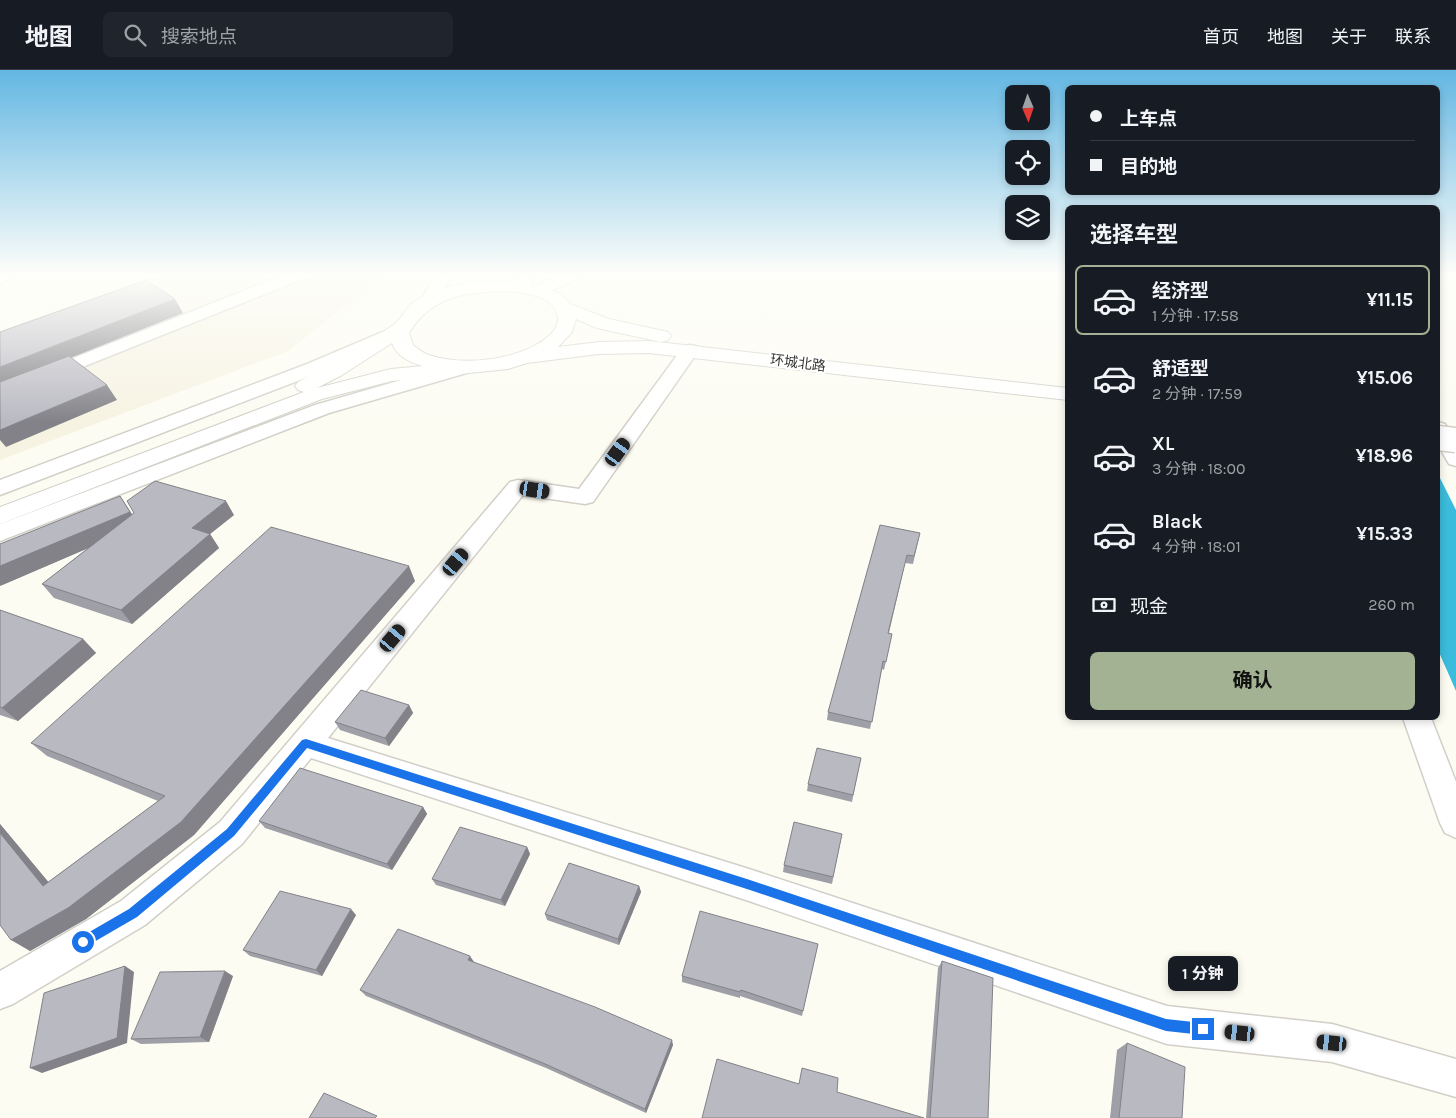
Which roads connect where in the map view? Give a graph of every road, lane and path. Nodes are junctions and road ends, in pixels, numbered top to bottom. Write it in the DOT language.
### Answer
graph roads {
  1 [pos="176,324"];
  2 [pos="404,324"];
  3 [pos="567,324"];
  4 [pos="604,324"];
  5 [pos="401,329"];
  6 [pos="690,350"];
  7 [pos="528,357"];
  8 [pos="463,368"];
  9 [pos="1065,385"];
  10 [pos="0,394"];
  11 [pos="1065,394"];
  12 [pos="1440,428"];
  13 [pos="1456,430"];
  14 [pos="1440,431"];
  15 [pos="1440,438"];
  16 [pos="1456,440"];
  17 [pos="1456,459"];
  18 [pos="0,488"];
  19 [pos="0,503"];
  20 [pos="0,516"];
  21 [pos="0,533"];
  22 [pos="1418,720"];
  23 [pos="306,743"];
  24 [pos="1456,823"];
  25 [pos="0,991"];
  26 [pos="1456,1078"];
  1 -- 10 [label="street"];
  2 -- 5 [label="main road"];
  3 -- 7 [label="main road"];
  4 -- 9 [label="main road, 环城北路"];
  5 -- 8 [label="main road"];
  5 -- 18 [label="street"];
  5 -- 19 [label="main road"];
  6 -- 7 [label="main road, 环城北路"];
  6 -- 11 [label="main road, 环城北路"];
  6 -- 23 [label="street"];
  7 -- 8 [label="main road"];
  8 -- 20 [label="main road"];
  8 -- 21 [label="street"];
  12 -- 13 [label="main road"];
  14 -- 17 [label="street"];
  15 -- 16 [label="main road, bridge"];
  22 -- 24 [label="street"];
  23 -- 25 [label="street"];
  23 -- 26 [label="street"];
}
